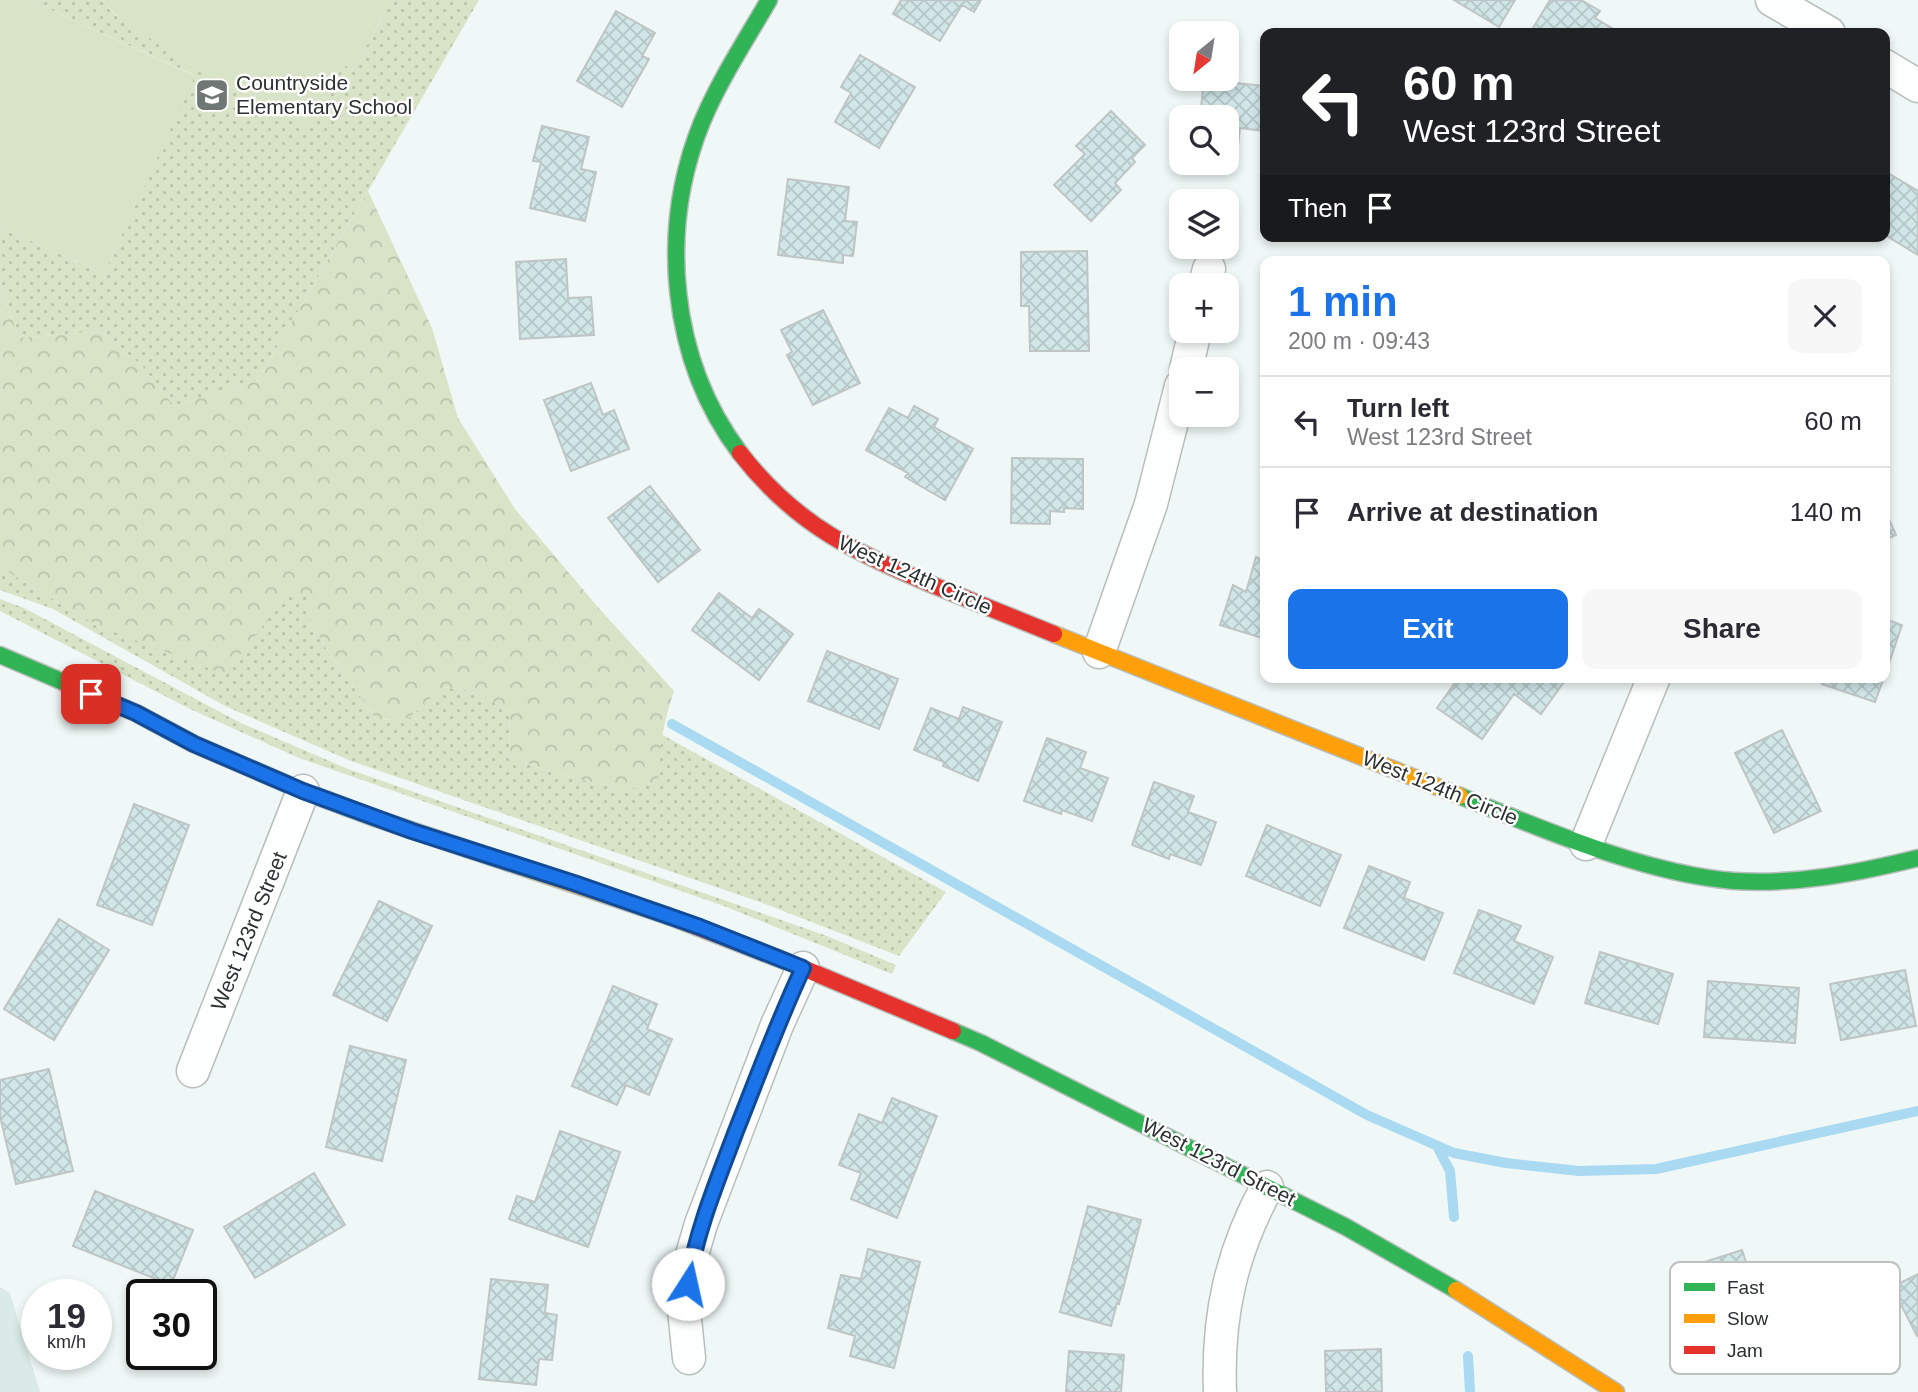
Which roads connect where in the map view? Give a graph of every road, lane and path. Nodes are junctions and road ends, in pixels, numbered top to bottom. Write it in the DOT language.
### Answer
graph roads {
  1 [pos="769,0"];
  2 [pos="1772,0"];
  3 [pos="1820,28"];
  4 [pos="1890,69"];
  5 [pos="1918,86"];
  6 [pos="1170,427"];
  7 [pos="1099,652"];
  8 [pos="0,655"];
  9 [pos="1652,683"];
  10 [pos="303,791"];
  11 [pos="1587,844"];
  12 [pos="1918,858"];
  13 [pos="803,968"];
  14 [pos="194,1071"];
  15 [pos="1267,1186"];
  16 [pos="690,1358"];
  17 [pos="1220,1392"];
  18 [pos="1616,1392"];
  1 -- 7 [label="street, West 124th Circle"];
  2 -- 3 [label="street"];
  4 -- 5 [label="street"];
  6 -- 7 [label="street"];
  7 -- 11 [label="street, West 124th Circle"];
  8 -- 10 [label="street, West 123rd Street"];
  9 -- 11 [label="street"];
  10 -- 13 [label="street, West 123rd Street"];
  10 -- 14 [label="street, West 123rd Street"];
  11 -- 12 [label="street, West 124th Circle"];
  13 -- 15 [label="street, West 123rd Street"];
  13 -- 16 [label="street"];
  15 -- 17 [label="street"];
  15 -- 18 [label="street, West 123rd Street"];
}
